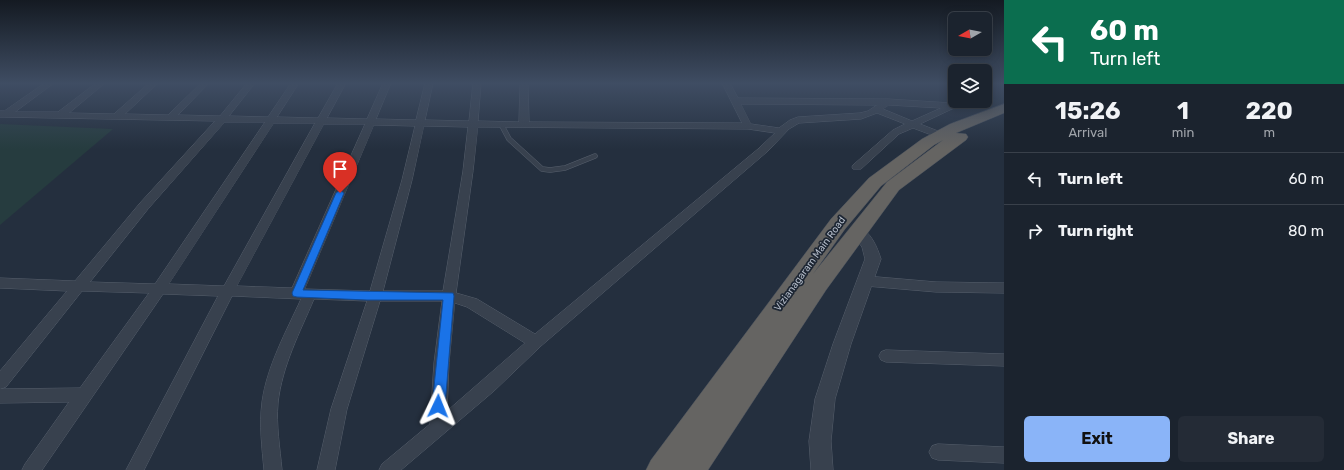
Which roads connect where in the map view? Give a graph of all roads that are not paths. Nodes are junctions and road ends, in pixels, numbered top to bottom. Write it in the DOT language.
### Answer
graph roads {
  1 [pos="17,105"];
  2 [pos="73,105"];
  3 [pos="129,105"];
  4 [pos="183,105"];
  5 [pos="233,105"];
  6 [pos="280,105"];
  7 [pos="330,105"];
  8 [pos="378,105"];
  9 [pos="423,105"];
  10 [pos="474,105"];
  11 [pos="524,105"];
  12 [pos="738,105"];
  13 [pos="884,105"];
  14 [pos="935,105"];
  15 [pos="948,106"];
  16 [pos="948,108"];
  17 [pos="1004,108"];
  18 [pos="876,110"];
  19 [pos="3,114"];
  20 [pos="60,115"];
  21 [pos="117,116"];
  22 [pos="171,117"];
  23 [pos="223,118"];
  24 [pos="1004,118"];
  25 [pos="271,119"];
  26 [pos="322,120"];
  27 [pos="371,121"];
  28 [pos="419,122"];
  29 [pos="473,124"];
  30 [pos="501,124"];
  31 [pos="524,124"];
  32 [pos="913,124"];
  33 [pos="748,126"];
  34 [pos="783,131"];
  35 [pos="940,135"];
  36 [pos="595,156"];
  37 [pos="857,167"];
  38 [pos="858,232"];
  39 [pos="866,281"];
  40 [pos="2,286"];
  41 [pos="79,287"];
  42 [pos="1004,288"];
  43 [pos="159,289"];
  44 [pos="228,290"];
  45 [pos="303,294"];
  46 [pos="375,296"];
  47 [pos="449,296"];
  48 [pos="536,342"];
  49 [pos="886,356"];
  50 [pos="1004,360"];
  51 [pos="0,382"];
  52 [pos="84,395"];
  53 [pos="0,396"];
  54 [pos="438,428"];
  55 [pos="938,452"];
  56 [pos="1004,455"];
  57 [pos="31,470"];
  58 [pos="135,470"];
  59 [pos="273,470"];
  60 [pos="326,470"];
  61 [pos="388,470"];
  62 [pos="660,470"];
  63 [pos="691,470"];
  64 [pos="822,470"];
  1 -- 19 [label="street"];
  2 -- 20 [label="street"];
  3 -- 21 [label="street"];
  4 -- 22 [label="street"];
  5 -- 23 [label="street"];
  6 -- 25 [label="street"];
  7 -- 26 [label="street"];
  8 -- 27 [label="street"];
  9 -- 28 [label="street"];
  10 -- 29 [label="street"];
  11 -- 31 [label="street"];
  12 -- 33 [label="street"];
  13 -- 18 [label="street"];
  14 -- 15 [label="street"];
  16 -- 32 [label="street"];
  17 -- 35 [label="highway, Vizianagaram Main Road"];
  18 -- 32 [label="street"];
  18 -- 34 [label="street"];
  19 -- 20 [label="street"];
  20 -- 21 [label="street"];
  21 -- 22 [label="street"];
  22 -- 23 [label="street"];
  23 -- 25 [label="street"];
  23 -- 41 [label="street"];
  24 -- 38 [label="highway, Vizianagaram Main Road"];
  25 -- 26 [label="street"];
  25 -- 43 [label="street"];
  26 -- 27 [label="street"];
  26 -- 44 [label="street"];
  27 -- 28 [label="street"];
  27 -- 45 [label="street"];
  28 -- 29 [label="street"];
  28 -- 46 [label="street"];
  29 -- 30 [label="street"];
  29 -- 47 [label="street"];
  30 -- 31 [label="street"];
  30 -- 36 [label="lane"];
  31 -- 33 [label="street"];
  32 -- 35 [label="street"];
  32 -- 37 [label="street"];
  33 -- 34 [label="street"];
  34 -- 48 [label="street"];
  35 -- 62 [label="highway, Vizianagaram Main Road"];
  38 -- 39 [label="street"];
  38 -- 63 [label="highway, Vizianagaram Main Road"];
  39 -- 42 [label="street"];
  39 -- 64 [label="street"];
  40 -- 41 [label="street"];
  41 -- 43 [label="street"];
  41 -- 51 [label="street"];
  43 -- 44 [label="street"];
  43 -- 52 [label="street"];
  44 -- 45 [label="street"];
  44 -- 58 [label="street"];
  45 -- 46 [label="street"];
  45 -- 59 [label="street"];
  46 -- 47 [label="street"];
  46 -- 60 [label="street"];
  47 -- 48 [label="street"];
  47 -- 54 [label="street"];
  48 -- 54 [label="street"];
  49 -- 50 [label="street"];
  52 -- 53 [label="street"];
  52 -- 57 [label="street"];
  54 -- 61 [label="street"];
  55 -- 56 [label="street"];
}
